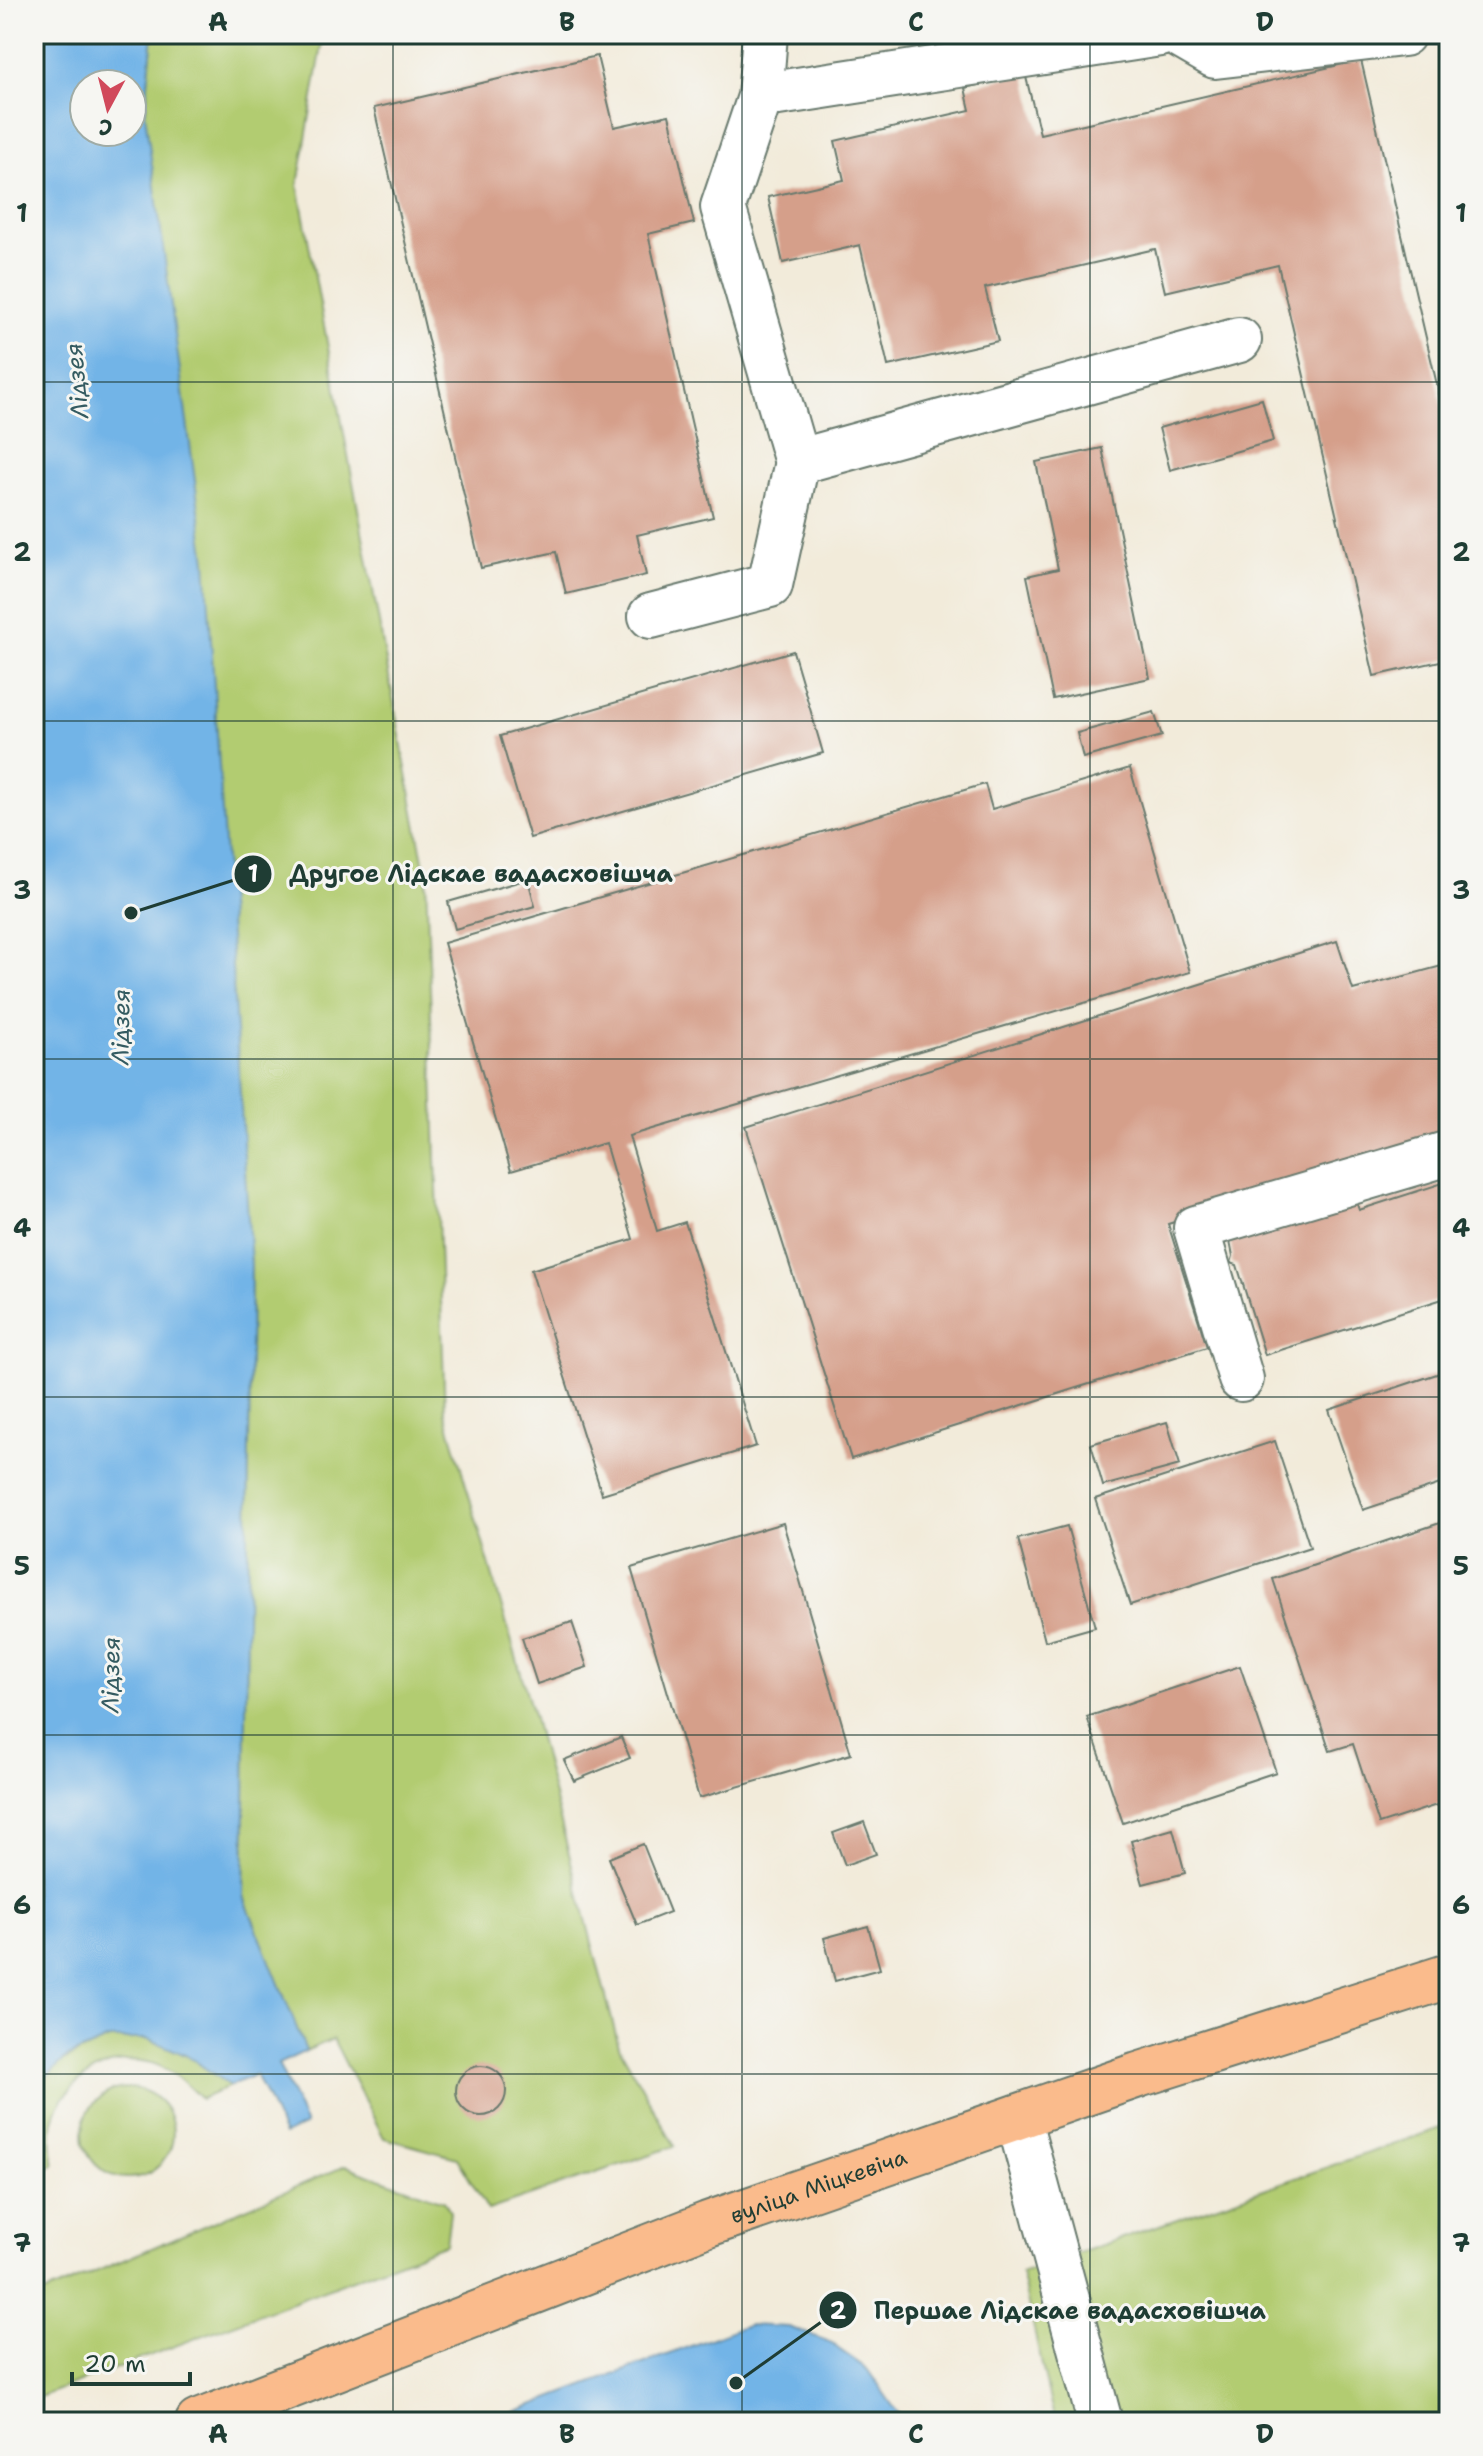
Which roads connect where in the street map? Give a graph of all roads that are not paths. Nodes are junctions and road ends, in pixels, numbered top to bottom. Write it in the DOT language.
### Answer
graph roads {
  1 [pos="765,34"];
  2 [pos="1160,34"];
  3 [pos="1177,34"];
  4 [pos="1403,34"];
  5 [pos="778,93"];
  6 [pos="1239,340"];
  7 [pos="797,462"];
  8 [pos="651,616"];
  9 [pos="1449,1153"];
  10 [pos="1241,1379"];
  11 [pos="1449,1976"];
  12 [pos="1018,2117"];
  13 [pos="198,2422"];
  14 [pos="1100,2422"];
  1 -- 7 [label="lane"];
  2 -- 5 [label="lane"];
  3 -- 4 [label="lane"];
  6 -- 7 [label="lane"];
  7 -- 8 [label="lane"];
  9 -- 10 [label="lane"];
  11 -- 12 [label="main road, вуліца Міцкевіча"];
  12 -- 13 [label="main road, вуліца Міцкевіча"];
  12 -- 14 [label="lane"];
}
